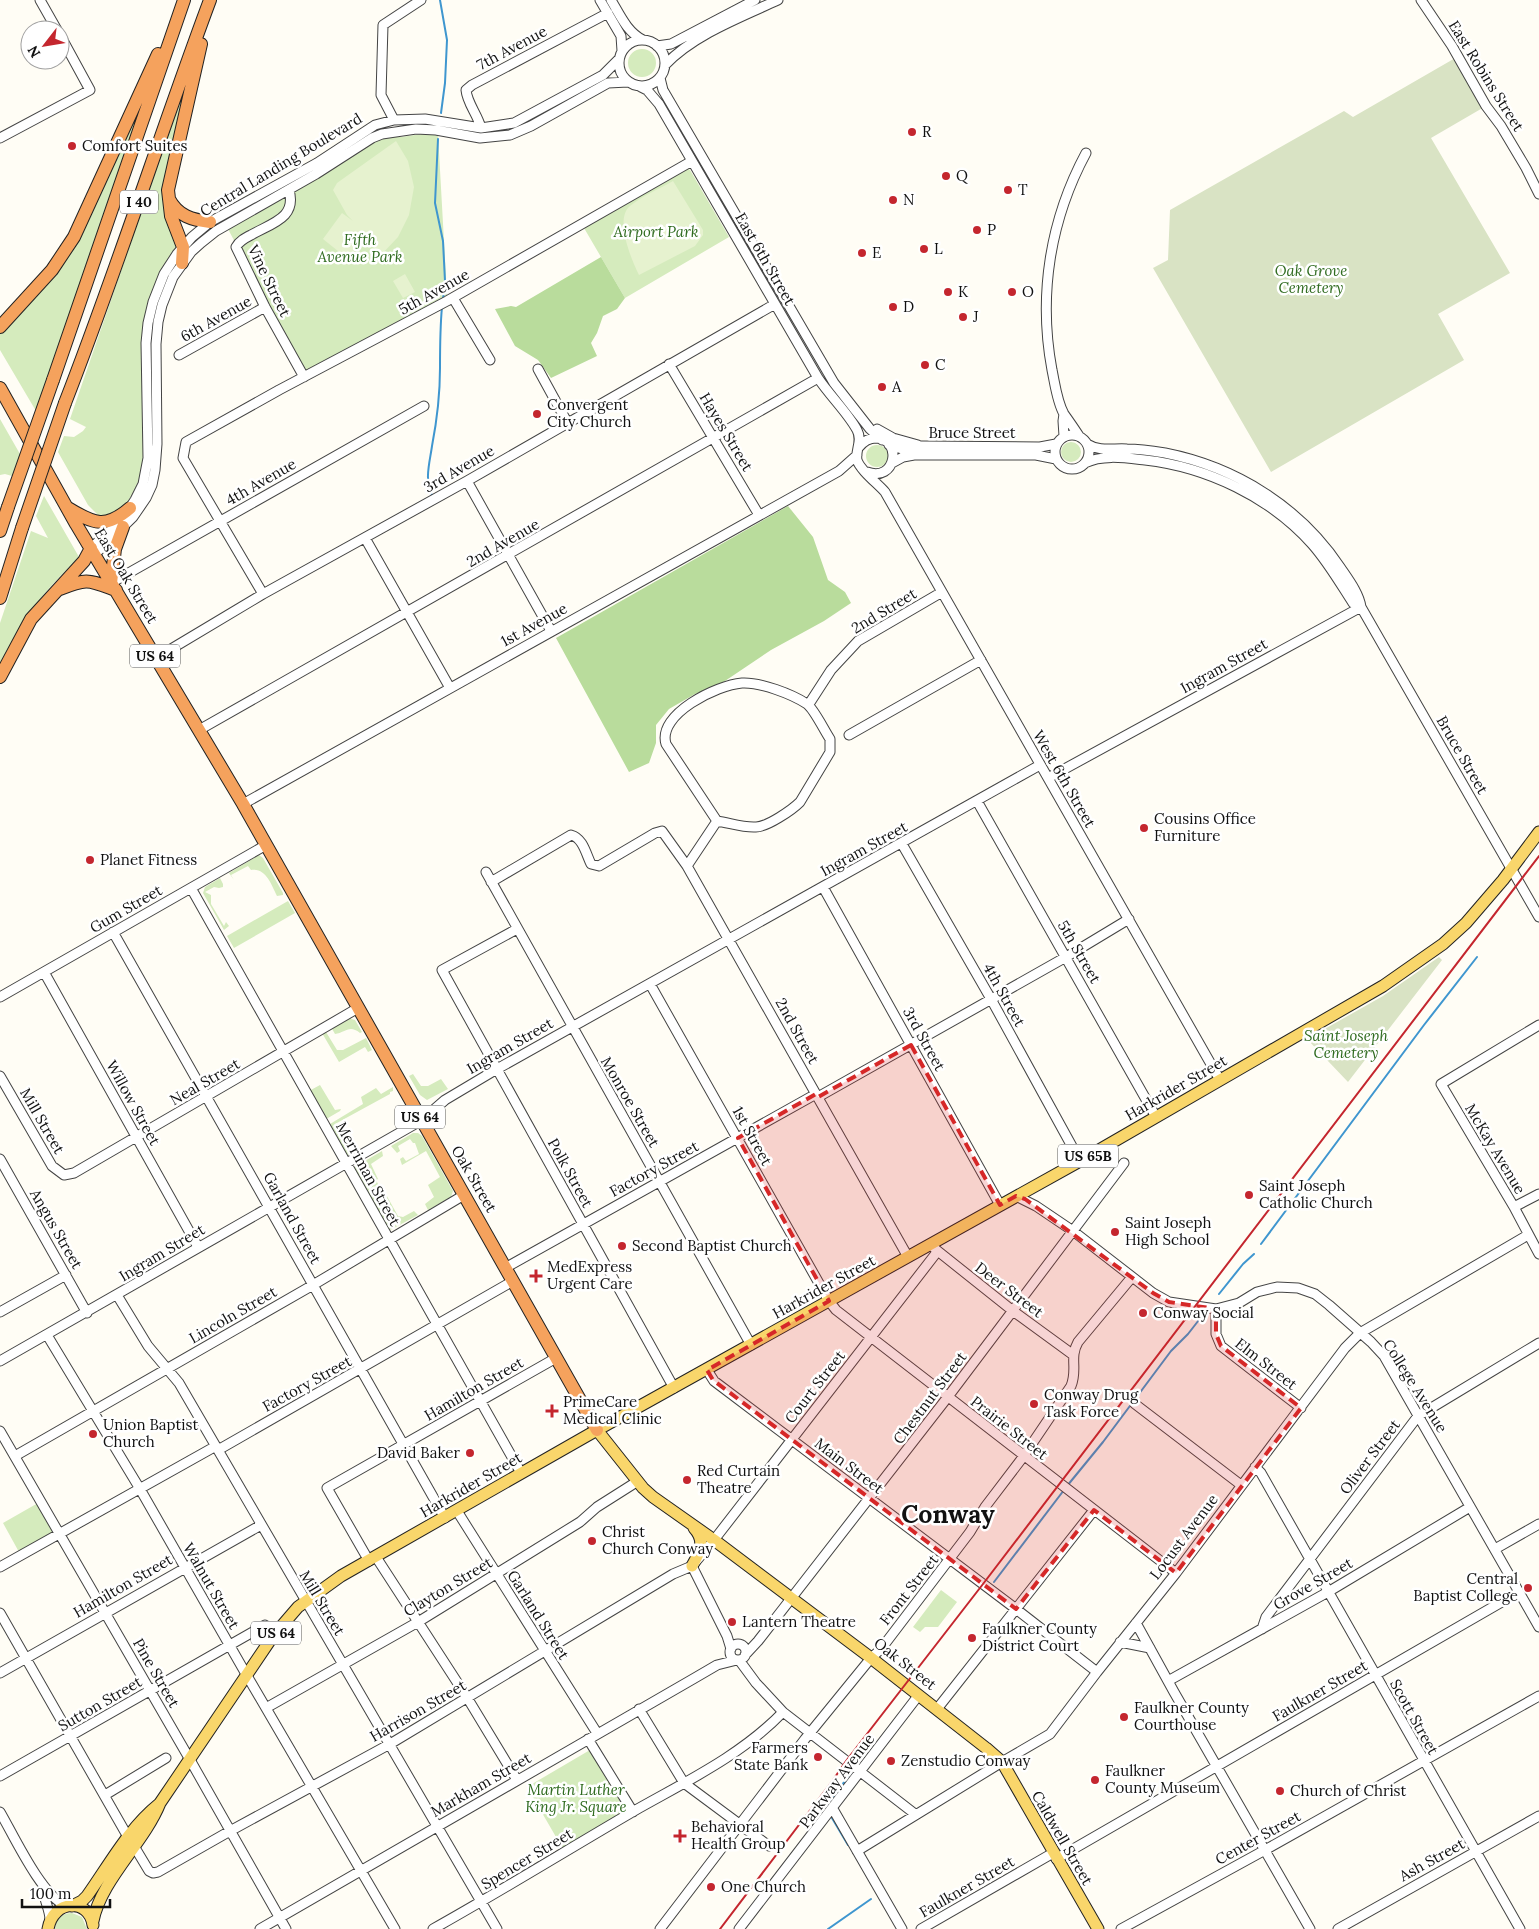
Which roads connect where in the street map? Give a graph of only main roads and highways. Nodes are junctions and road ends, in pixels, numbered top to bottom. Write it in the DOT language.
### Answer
graph roads {
  1 [pos="184,0"];
  2 [pos="210,0"];
  3 [pos="175,24"];
  4 [pos="168,190"];
  5 [pos="210,222"];
  6 [pos="182,264"];
  7 [pos="26,298"];
  8 [pos="0,320"];
  9 [pos="0,326"];
  10 [pos="0,388"];
  11 [pos="67,507"];
  12 [pos="130,508"];
  13 [pos="124,527"];
  14 [pos="0,531"];
  15 [pos="93,551"];
  16 [pos="114,586"];
  17 [pos="55,591"];
  18 [pos="0,598"];
  19 [pos="0,677"];
  20 [pos="243,804"];
  21 [pos="1539,832"];
  22 [pos="597,1430"];
  23 [pos="689,1522"];
  24 [pos="692,1566"];
  25 [pos="1002,1762"];
  26 [pos="131,1841"];
  27 [pos="69,1906"];
  28 [pos="49,1925"];
  29 [pos="93,1927"];
  30 [pos="1098,1929"];
  1 -- 3 [label="highway, I 40"];
  2 -- 4 [label="highway"];
  2 -- 18 [label="highway, I 40, bridge"];
  3 -- 7 [label="highway"];
  3 -- 14 [label="highway, I 40, bridge"];
  4 -- 5 [label="highway"];
  4 -- 6 [label="highway"];
  7 -- 8 [label="highway"];
  7 -- 9 [label="highway"];
  10 -- 11 [label="highway, East Oak Street / US 64"];
  11 -- 12 [label="highway"];
  11 -- 15 [label="highway, East Oak Street / US 64"];
  13 -- 16 [label="highway"];
  15 -- 16 [label="highway, East Oak Street / US 64"];
  15 -- 17 [label="highway"];
  16 -- 17 [label="highway"];
  16 -- 20 [label="highway, East Oak Street / US 64"];
  17 -- 19 [label="highway"];
  20 -- 22 [label="highway, Oak Street / US 64"];
  21 -- 22 [label="main road, Harkrider Street / US 65B"];
  22 -- 23 [label="main road, Oak Street"];
  22 -- 26 [label="main road, Harkrider Street / US 64"];
  23 -- 24 [label="main road, Oak Street"];
  23 -- 25 [label="main road, Oak Street"];
  25 -- 30 [label="main road, Caldwell Street"];
  26 -- 27 [label="main road, Harkrider Street / US 64"];
  26 -- 29 [label="main road, Harkrider Street / US 64"];
  27 -- 28 [label="main road, Harkrider Street"];
  27 -- 29 [label="main road"];
}
